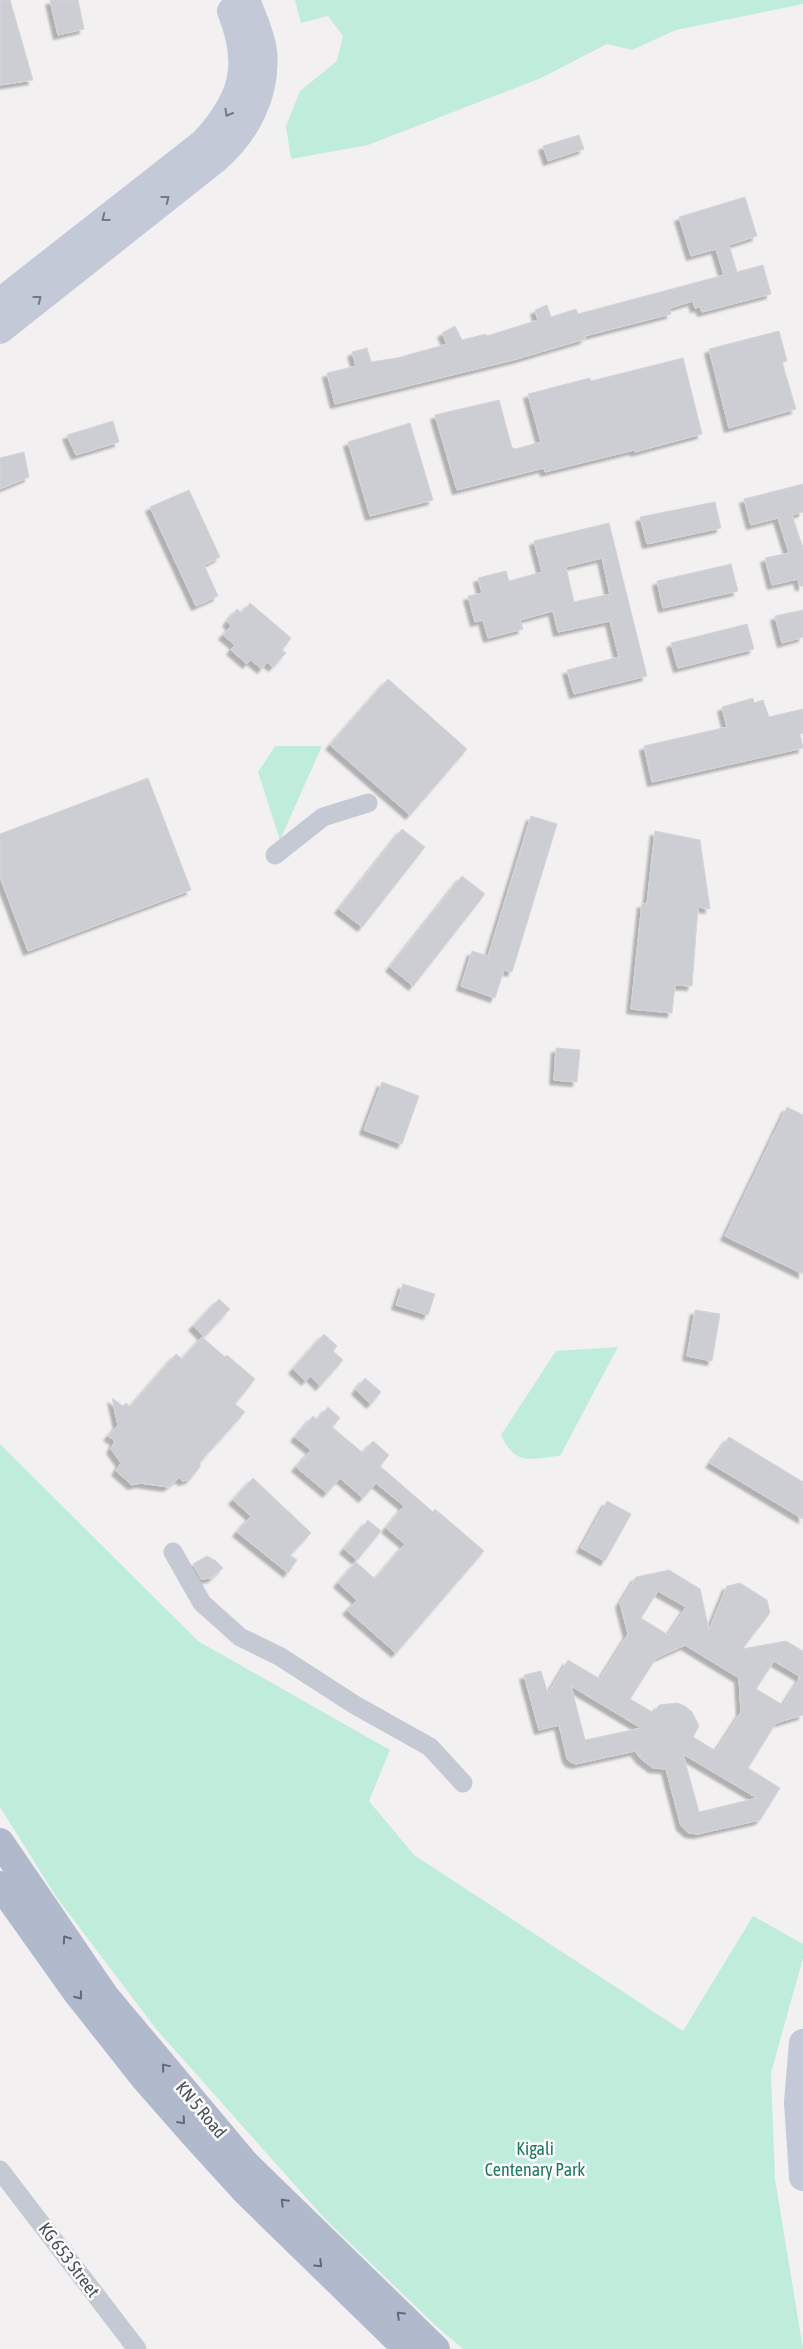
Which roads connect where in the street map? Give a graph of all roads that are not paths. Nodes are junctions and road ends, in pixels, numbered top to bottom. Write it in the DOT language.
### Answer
graph roads {
  1 [pos="227,0"];
  2 [pos="246,0"];
  3 [pos="252,80"];
  4 [pos="0,302"];
  5 [pos="0,330"];
  6 [pos="368,803"];
  7 [pos="275,855"];
  8 [pos="173,1552"];
  9 [pos="464,1783"];
  10 [pos="0,1842"];
  11 [pos="0,1885"];
  12 [pos="803,2043"];
  13 [pos="0,2170"];
  14 [pos="803,2177"];
  15 [pos="137,2349"];
  16 [pos="407,2349"];
  17 [pos="436,2349"];
  1 -- 3 [label="main road"];
  2 -- 3 [label="main road"];
  3 -- 4 [label="main road, one-way"];
  5 -- 3 [label="main road, one-way"];
  6 -- 7 [label="street"];
  8 -- 9 [label="street"];
  17 -- 10 [label="main road, KN 5 Road, one-way"];
  11 -- 16 [label="main road, KN 5 Road, one-way"];
  12 -- 14 [label="main road"];
  13 -- 15 [label="street, KG 653 Street"];
}
